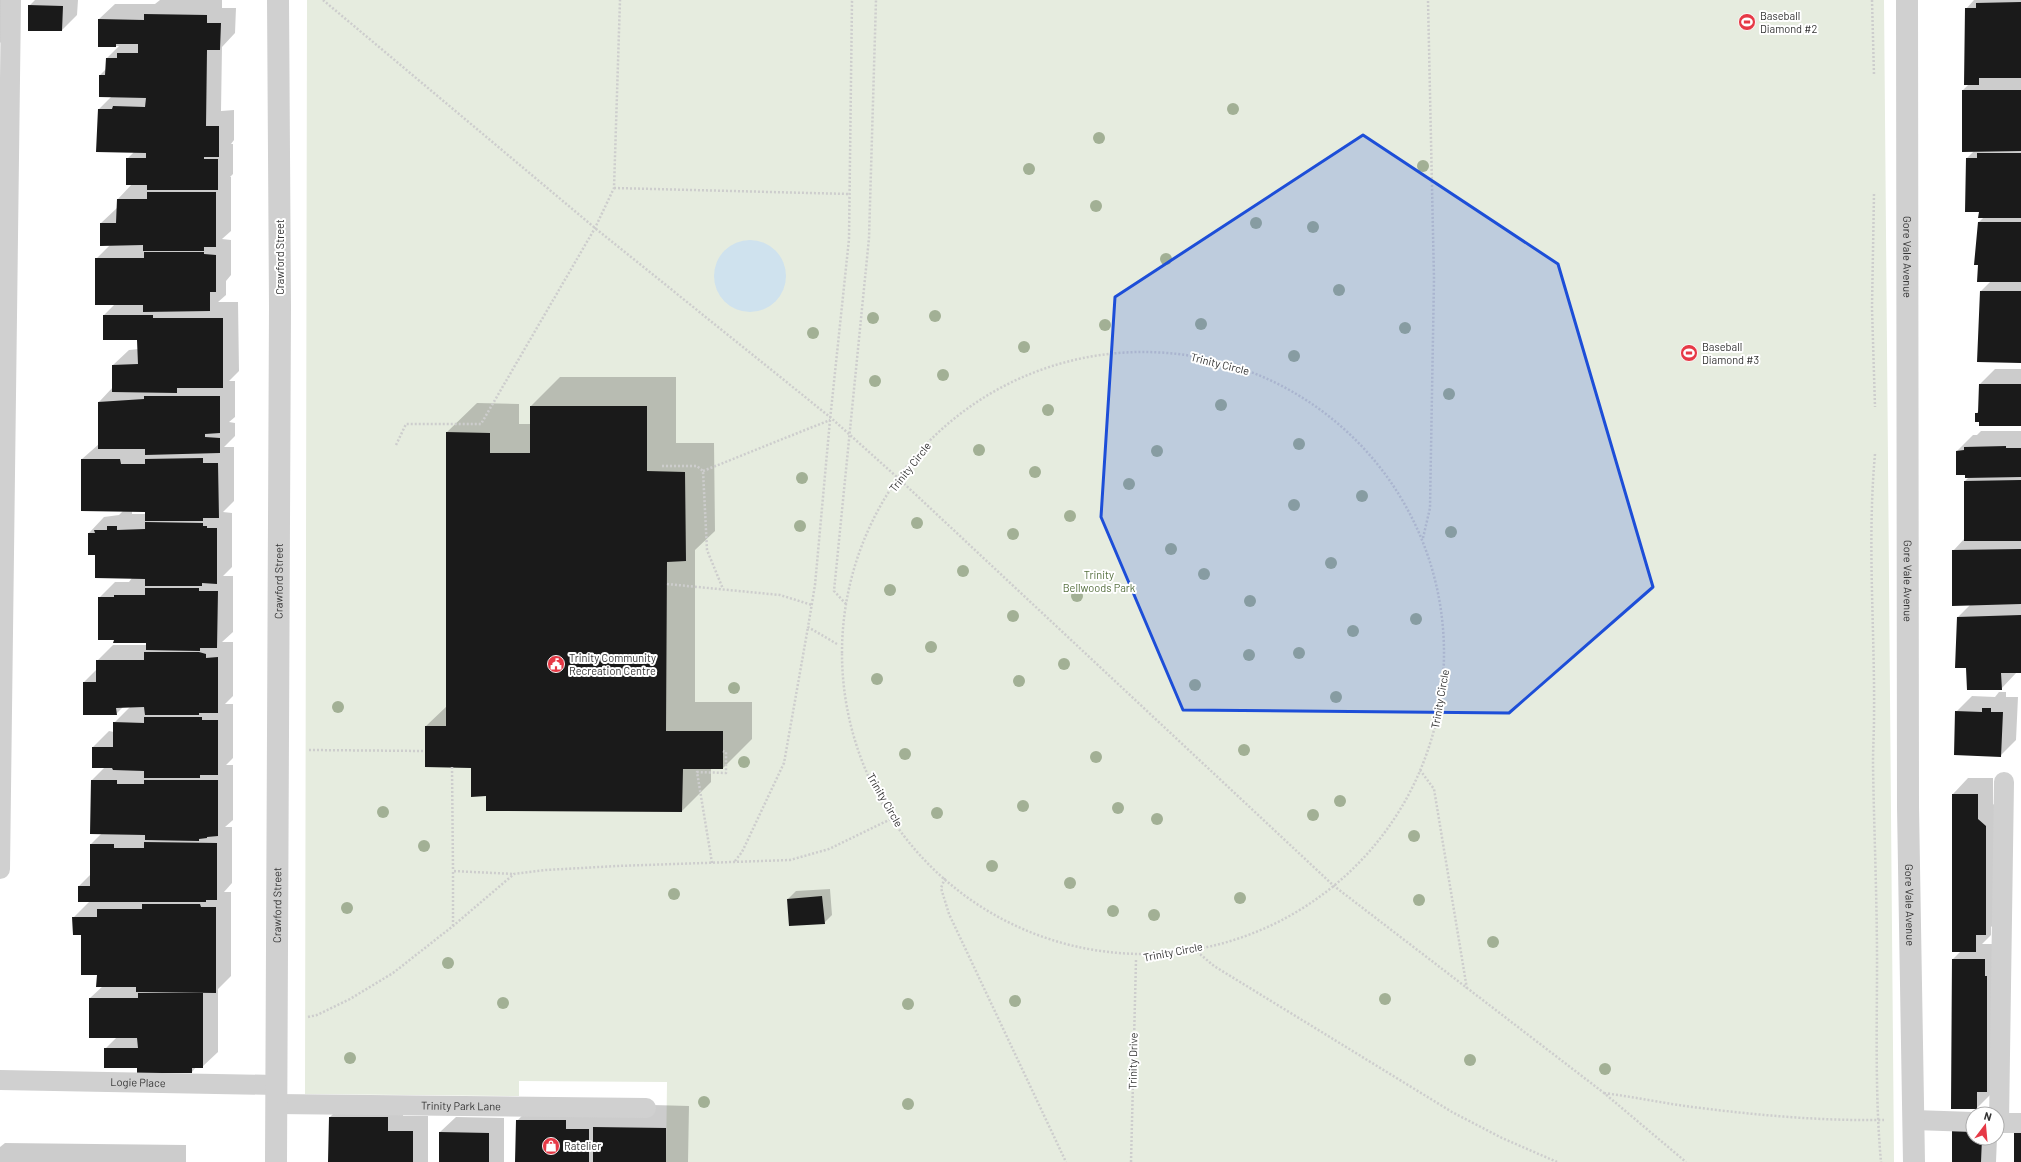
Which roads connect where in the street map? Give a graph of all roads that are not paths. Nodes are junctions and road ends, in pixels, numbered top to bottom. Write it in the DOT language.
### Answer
graph roads {
  1 [pos="11,0"];
  2 [pos="278,0"];
  3 [pos="1907,0"];
  4 [pos="2004,782"];
  5 [pos="0,869"];
  6 [pos="0,1080"];
  7 [pos="276,1095"];
  8 [pos="1998,1106"];
  9 [pos="646,1108"];
  10 [pos="1914,1120"];
  11 [pos="1965,1122"];
  12 [pos="2005,1123"];
  13 [pos="2021,1123"];
  14 [pos="276,1162"];
  15 [pos="1914,1162"];
  1 -- 5 [label="lane"];
  2 -- 7 [label="street, Crawford Street"];
  3 -- 10 [label="street, Gore Vale Avenue"];
  4 -- 8 [label="lane"];
  6 -- 7 [label="lane, Logie Place"];
  7 -- 9 [label="lane, Trinity Park Lane"];
  7 -- 14 [label="street, Crawford Street"];
  10 -- 11 [label="lane"];
  10 -- 15 [label="street, Gore Vale Avenue"];
  12 -- 13 [label="lane"];
}
